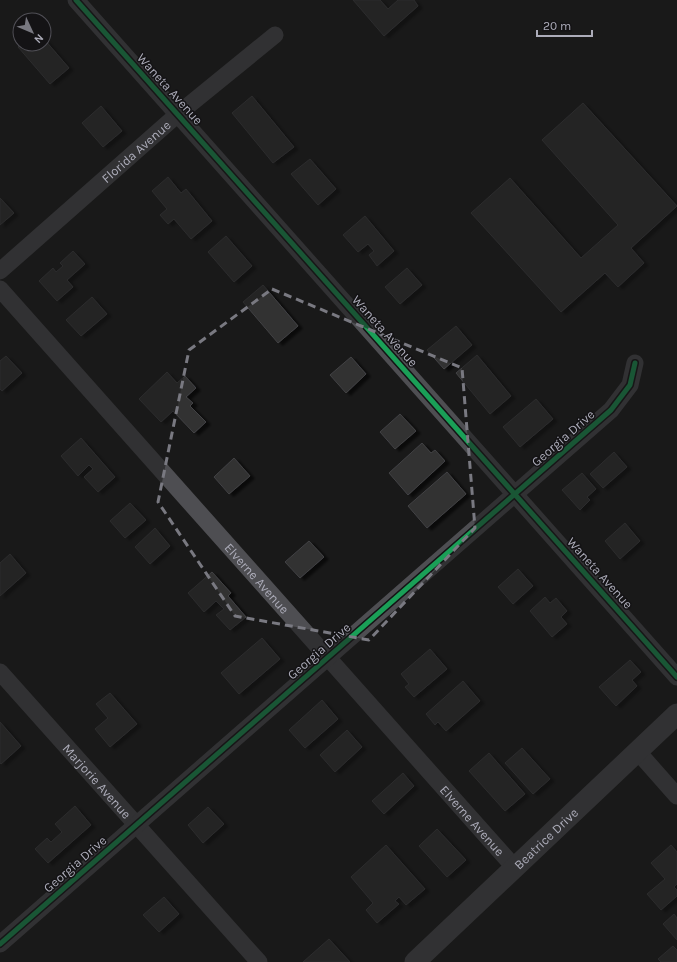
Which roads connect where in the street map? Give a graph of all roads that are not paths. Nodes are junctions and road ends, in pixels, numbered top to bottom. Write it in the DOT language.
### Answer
graph roads {
  1 [pos="76,0"];
  2 [pos="275,35"];
  3 [pos="178,114"];
  4 [pos="0,271"];
  5 [pos="0,289"];
  6 [pos="635,363"];
  7 [pos="515,494"];
  8 [pos="328,658"];
  9 [pos="0,672"];
  10 [pos="677,676"];
  11 [pos="677,714"];
  12 [pos="638,752"];
  13 [pos="677,796"];
  14 [pos="137,825"];
  15 [pos="515,868"];
  16 [pos="0,944"];
  17 [pos="259,962"];
  18 [pos="415,962"];
  1 -- 3 [label="street, Waneta Avenue"];
  2 -- 3 [label="street, Florida Avenue"];
  3 -- 4 [label="street, Florida Avenue"];
  3 -- 7 [label="street, Waneta Avenue"];
  5 -- 8 [label="street, Elverne Avenue"];
  6 -- 7 [label="street, Georgia Drive"];
  7 -- 8 [label="street, Georgia Drive"];
  7 -- 10 [label="street, Waneta Avenue"];
  8 -- 14 [label="street, Georgia Drive"];
  8 -- 15 [label="street, Elverne Avenue"];
  9 -- 14 [label="street, Marjorie Avenue"];
  11 -- 12 [label="street, Beatrice Drive"];
  12 -- 13 [label="street"];
  12 -- 15 [label="street, Beatrice Drive"];
  14 -- 16 [label="street, Georgia Drive"];
  14 -- 17 [label="street, Marjorie Avenue"];
  15 -- 18 [label="street, Beatrice Drive"];
}
